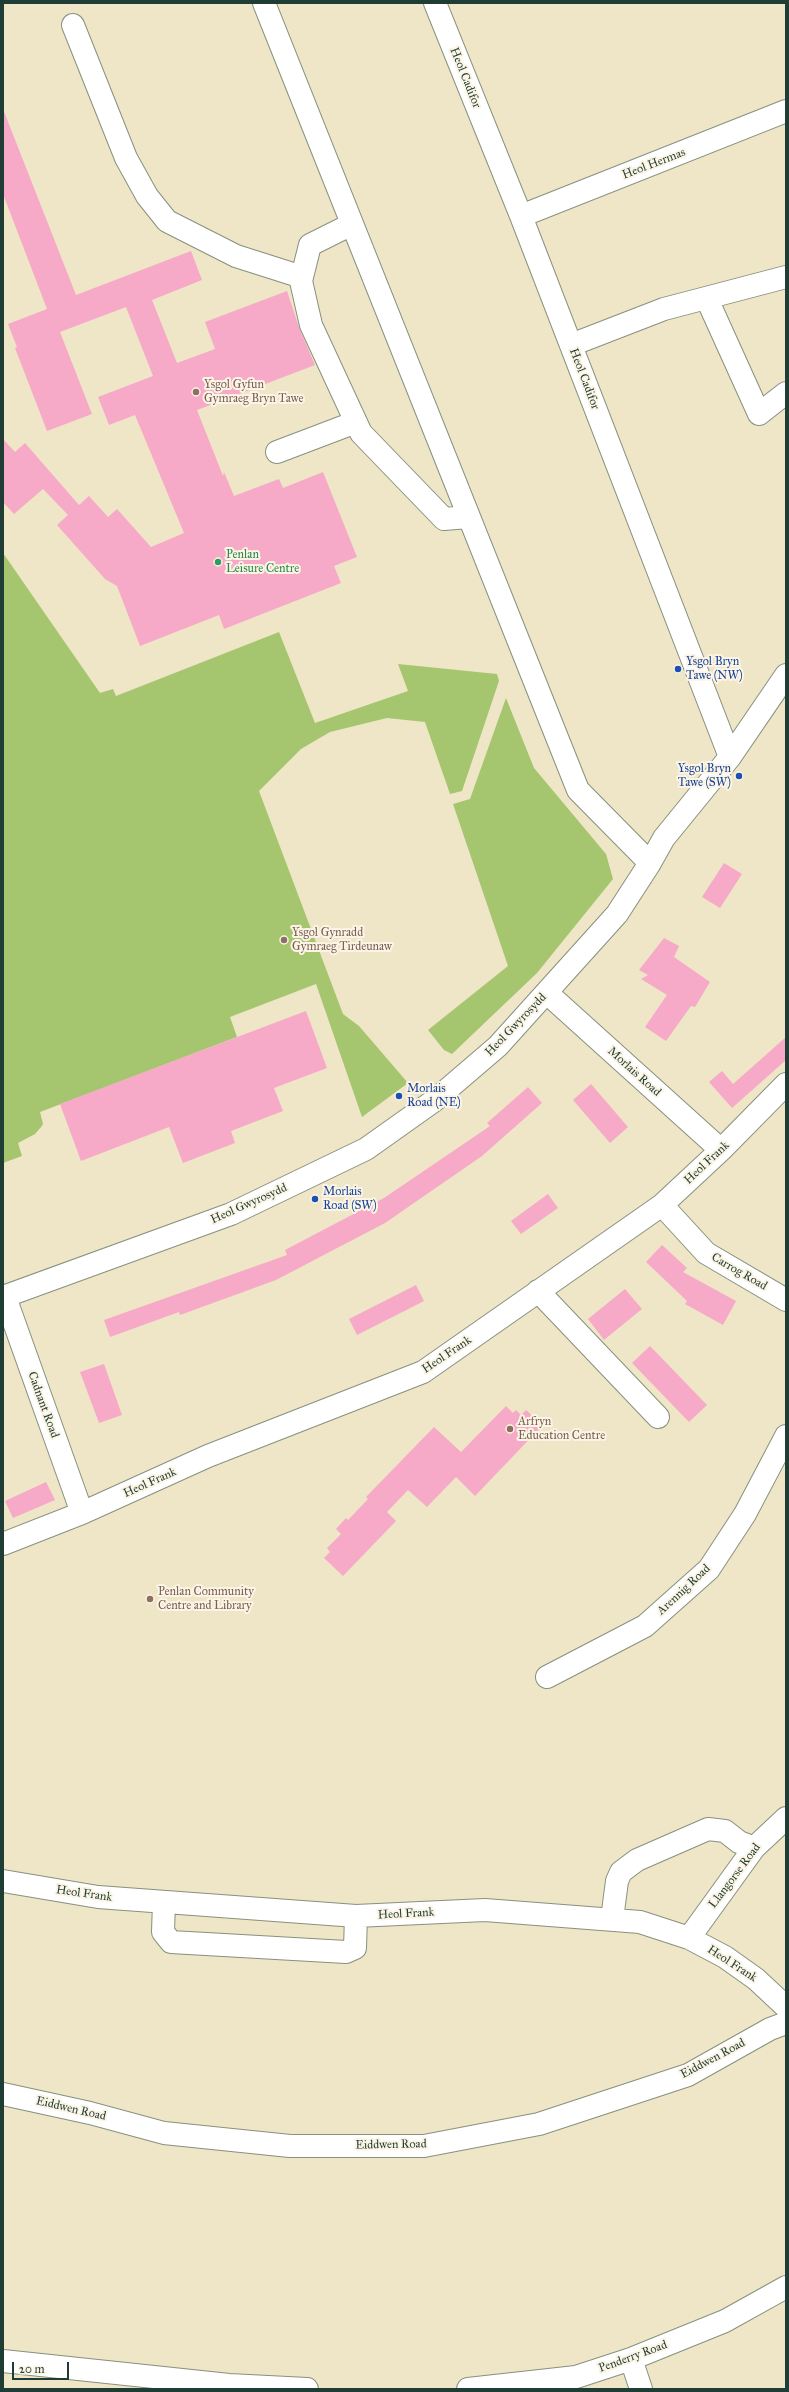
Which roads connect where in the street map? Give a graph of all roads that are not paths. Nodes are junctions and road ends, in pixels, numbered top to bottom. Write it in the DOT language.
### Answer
graph roads {
  1 [pos="264,3"];
  2 [pos="435,3"];
  3 [pos="73,25"];
  4 [pos="786,111"];
  5 [pos="521,216"];
  6 [pos="352,224"];
  7 [pos="302,277"];
  8 [pos="786,277"];
  9 [pos="707,299"];
  10 [pos="571,345"];
  11 [pos="786,393"];
  12 [pos="356,422"];
  13 [pos="277,452"];
  14 [pos="468,517"];
  15 [pos="786,675"];
  16 [pos="730,757"];
  17 [pos="650,863"];
  18 [pos="547,993"];
  19 [pos="786,1084"];
  20 [pos="721,1150"];
  21 [pos="662,1205"];
  22 [pos="538,1291"];
  23 [pos="4,1297"];
  24 [pos="786,1300"];
  25 [pos="658,1417"];
  26 [pos="786,1436"];
  27 [pos="82,1514"];
  28 [pos="3,1544"];
  29 [pos="547,1677"];
  30 [pos="786,1818"];
  31 [pos="754,1848"];
  32 [pos="3,1881"];
  33 [pos="164,1902"];
  34 [pos="356,1916"];
  35 [pos="612,1919"];
  36 [pos="689,1938"];
  37 [pos="786,2007"];
  38 [pos="786,2023"];
  39 [pos="3,2094"];
  40 [pos="786,2287"];
  41 [pos="631,2359"];
  42 [pos="3,2361"];
  43 [pos="307,2389"];
  44 [pos="468,2389"];
  45 [pos="641,2389"];
  1 -- 6 [label="street"];
  2 -- 5 [label="street, Heol Cadifor"];
  3 -- 7 [label="street"];
  4 -- 5 [label="street, Heol Hermas"];
  5 -- 10 [label="street, Heol Cadifor"];
  6 -- 7 [label="street"];
  6 -- 14 [label="street"];
  7 -- 12 [label="street"];
  8 -- 9 [label="street"];
  9 -- 10 [label="street"];
  9 -- 11 [label="street"];
  10 -- 16 [label="street, Heol Cadifor"];
  12 -- 13 [label="street"];
  12 -- 14 [label="street"];
  14 -- 17 [label="street"];
  15 -- 16 [label="street, Heol Gwyrosydd"];
  16 -- 17 [label="street, Heol Gwyrosydd"];
  17 -- 18 [label="street, Heol Gwyrosydd"];
  18 -- 20 [label="street, Morlais Road"];
  18 -- 23 [label="street, Heol Gwyrosydd"];
  19 -- 20 [label="street, Heol Frank"];
  20 -- 21 [label="street, Heol Frank"];
  21 -- 22 [label="street, Heol Frank"];
  21 -- 24 [label="street, Carrog Road"];
  22 -- 25 [label="street"];
  22 -- 27 [label="street, Heol Frank"];
  23 -- 27 [label="street, Cadnant Road"];
  26 -- 29 [label="street, Arennig Road"];
  27 -- 28 [label="street, Heol Frank"];
  30 -- 31 [label="street, Llangorse Road"];
  31 -- 35 [label="street"];
  31 -- 36 [label="street, Llangorse Road"];
  32 -- 33 [label="street, Heol Frank"];
  33 -- 34 [label="street, Heol Frank"];
  33 -- 34 [label="street"];
  34 -- 35 [label="street, Heol Frank"];
  35 -- 36 [label="street, Heol Frank"];
  36 -- 37 [label="street, Heol Frank"];
  38 -- 39 [label="street, Eiddwen Road"];
  40 -- 41 [label="street, Penderry Road"];
  41 -- 44 [label="street, Penderry Road"];
  41 -- 45 [label="street"];
  42 -- 43 [label="street"];
}
